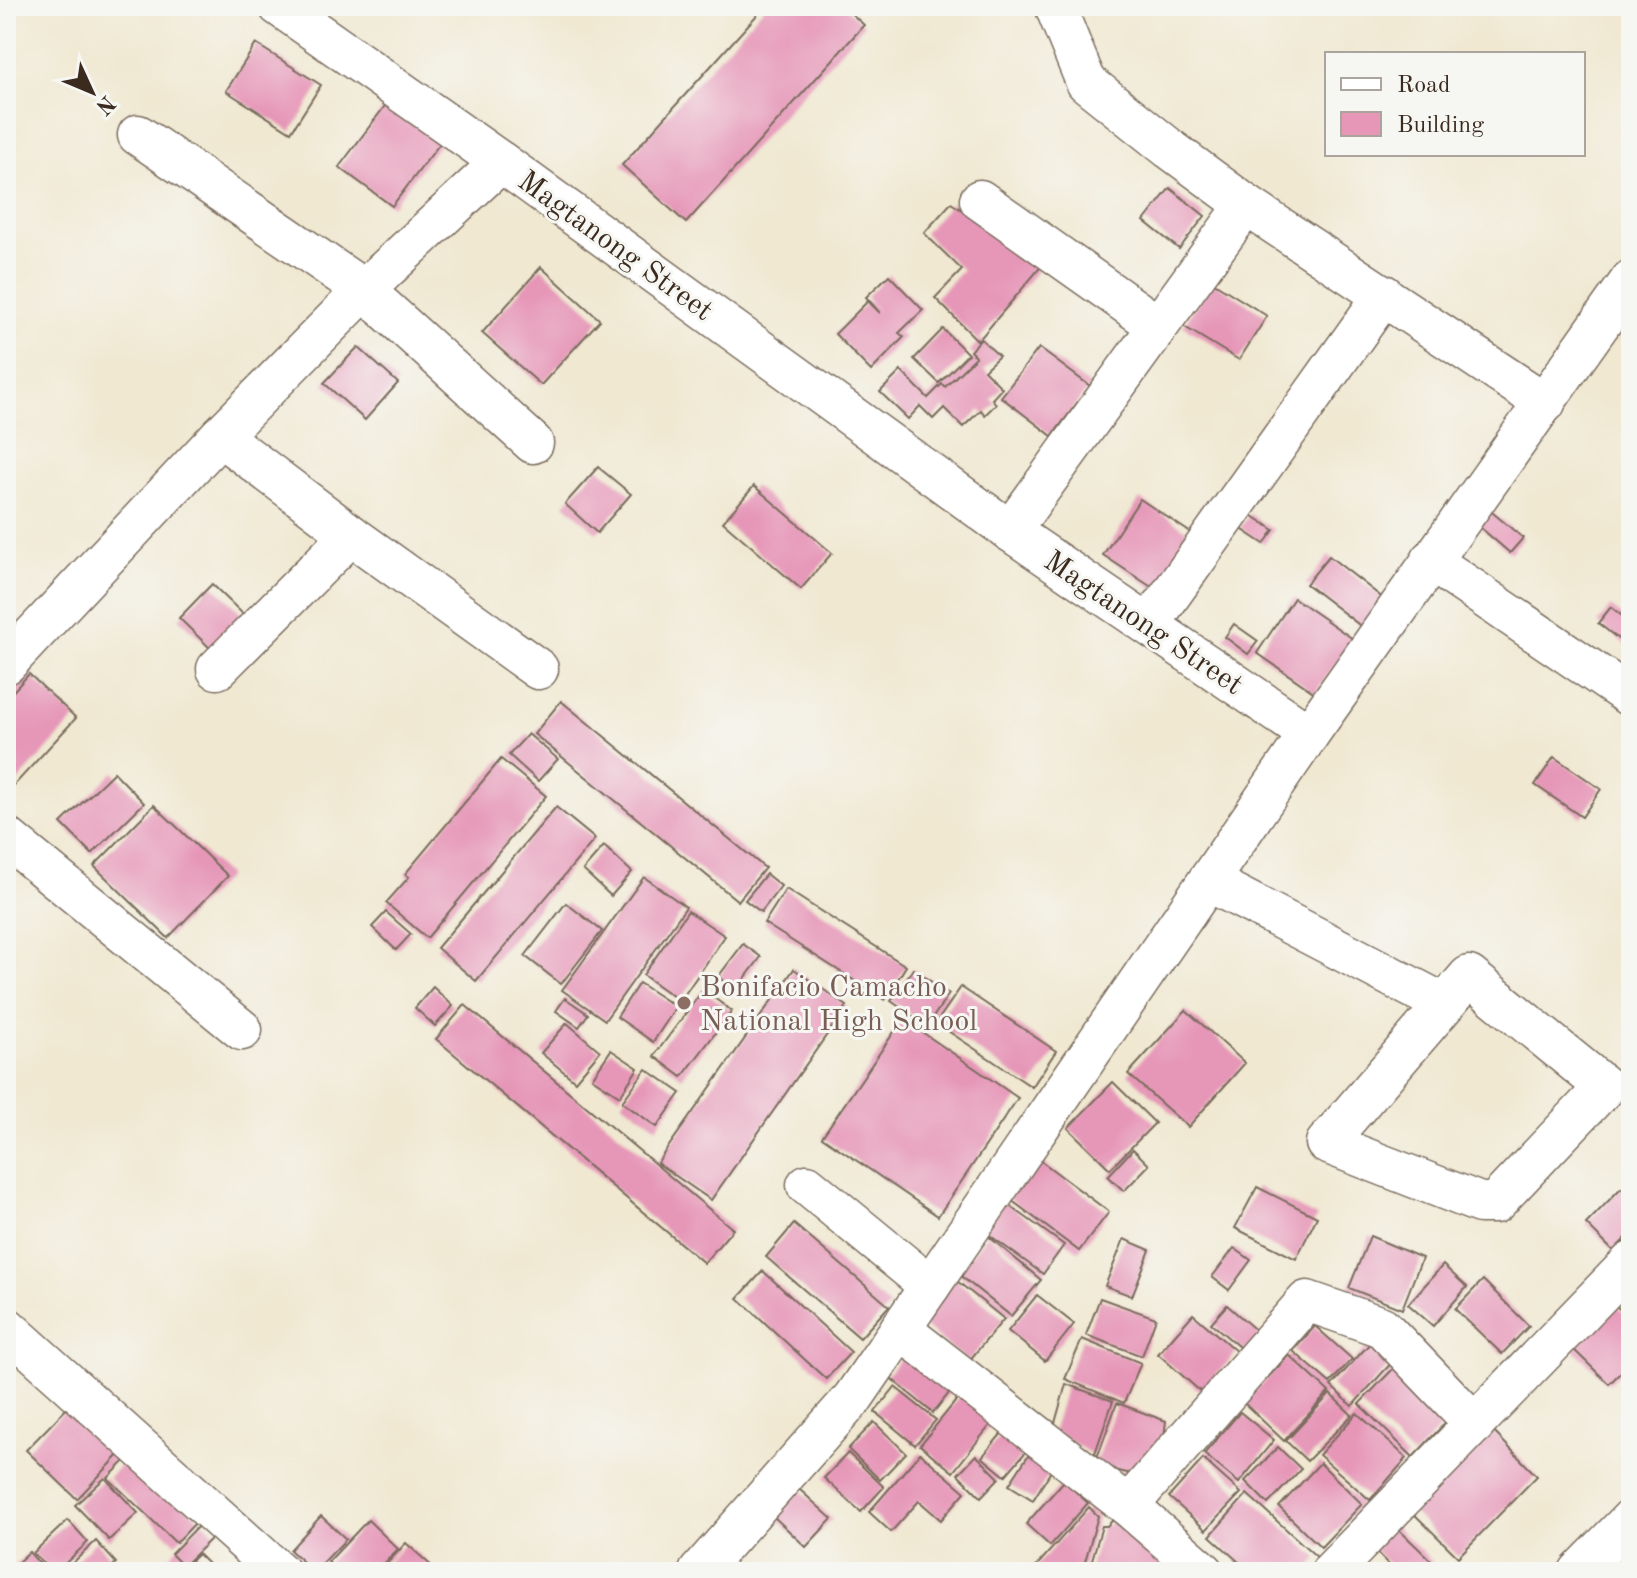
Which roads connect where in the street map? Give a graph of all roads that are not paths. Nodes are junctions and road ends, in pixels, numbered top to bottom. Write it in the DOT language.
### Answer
graph roads {
  1 [pos="279,6"];
  2 [pos="1055,6"];
  3 [pos="138,135"];
  4 [pos="501,162"];
  5 [pos="980,200"];
  6 [pos="1246,205"];
  7 [pos="1631,280"];
  8 [pos="364,290"];
  9 [pos="1384,295"];
  10 [pos="1158,326"];
  11 [pos="1545,403"];
  12 [pos="220,436"];
  13 [pos="533,443"];
  14 [pos="1010,531"];
  15 [pos="351,535"];
  16 [pos="1431,561"];
  17 [pos="1149,625"];
  18 [pos="6,664"];
  19 [pos="217,669"];
  20 [pos="538,669"];
  21 [pos="1631,697"];
  22 [pos="1309,734"];
  23 [pos="6,837"];
  24 [pos="1208,881"];
  25 [pos="1444,1004"];
  26 [pos="242,1030"];
  27 [pos="807,1185"];
  28 [pos="1631,1262"];
  29 [pos="930,1286"];
  30 [pos="6,1327"];
  31 [pos="900,1329"];
  32 [pos="1475,1424"];
  33 [pos="1128,1506"];
  34 [pos="1631,1519"];
  35 [pos="279,1572"];
  36 [pos="699,1572"];
  37 [pos="1204,1572"];
  38 [pos="1331,1572"];
  39 [pos="1579,1572"];
  1 -- 4 [label="street"];
  2 -- 6 [label="street"];
  3 -- 8 [label="street"];
  4 -- 8 [label="street, Magtanong Street"];
  4 -- 14 [label="street, Magtanong Street"];
  5 -- 10 [label="street"];
  6 -- 9 [label="street"];
  6 -- 10 [label="street"];
  7 -- 11 [label="street"];
  8 -- 12 [label="street, Magtanong Street"];
  8 -- 13 [label="street"];
  9 -- 11 [label="street"];
  9 -- 17 [label="street"];
  10 -- 14 [label="street"];
  11 -- 16 [label="street"];
  12 -- 15 [label="street"];
  12 -- 18 [label="street, Magtanong Street"];
  14 -- 17 [label="street, Magtanong Street"];
  15 -- 19 [label="street"];
  15 -- 20 [label="street"];
  16 -- 21 [label="street"];
  16 -- 22 [label="street"];
  17 -- 22 [label="street, Magtanong Street"];
  22 -- 24 [label="street"];
  23 -- 26 [label="street"];
  24 -- 25 [label="street"];
  24 -- 29 [label="street"];
  25 -- 25 [label="street"];
  27 -- 29 [label="street"];
  28 -- 32 [label="street"];
  29 -- 31 [label="street"];
  30 -- 35 [label="street"];
  31 -- 33 [label="street"];
  31 -- 36 [label="street"];
  32 -- 33 [label="street"];
  32 -- 38 [label="street"];
  33 -- 37 [label="street"];
  34 -- 39 [label="street"];
}
